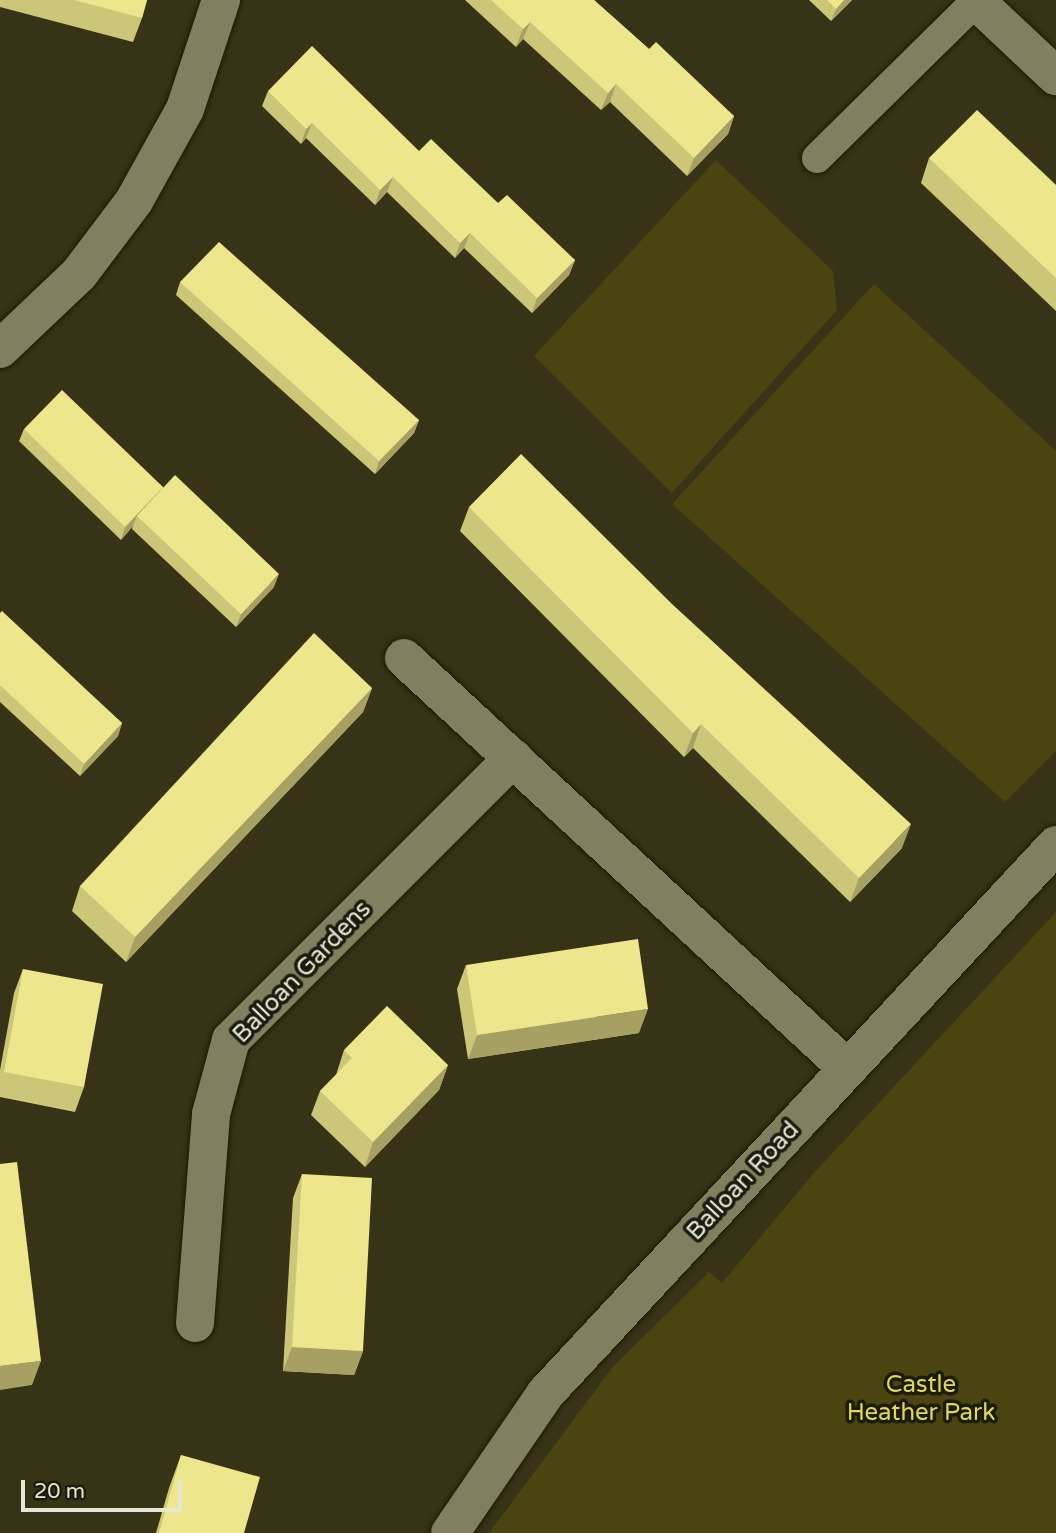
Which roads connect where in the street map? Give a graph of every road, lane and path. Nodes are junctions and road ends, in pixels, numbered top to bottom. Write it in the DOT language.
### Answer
graph roads {
  1 [pos="220,0"];
  2 [pos="977,1"];
  3 [pos="1056,76"];
  4 [pos="817,158"];
  5 [pos="0,349"];
  6 [pos="404,658"];
  7 [pos="513,758"];
  8 [pos="1056,845"];
  9 [pos="848,1069"];
  10 [pos="195,1323"];
  11 [pos="450,1533"];
  1 -- 5 [label="street"];
  2 -- 3 [label="street"];
  2 -- 4 [label="lane"];
  6 -- 7 [label="street"];
  7 -- 9 [label="street"];
  7 -- 10 [label="street, Balloan Gardens"];
  8 -- 9 [label="street, Balloan Road"];
  9 -- 11 [label="street, Balloan Road"];
}
